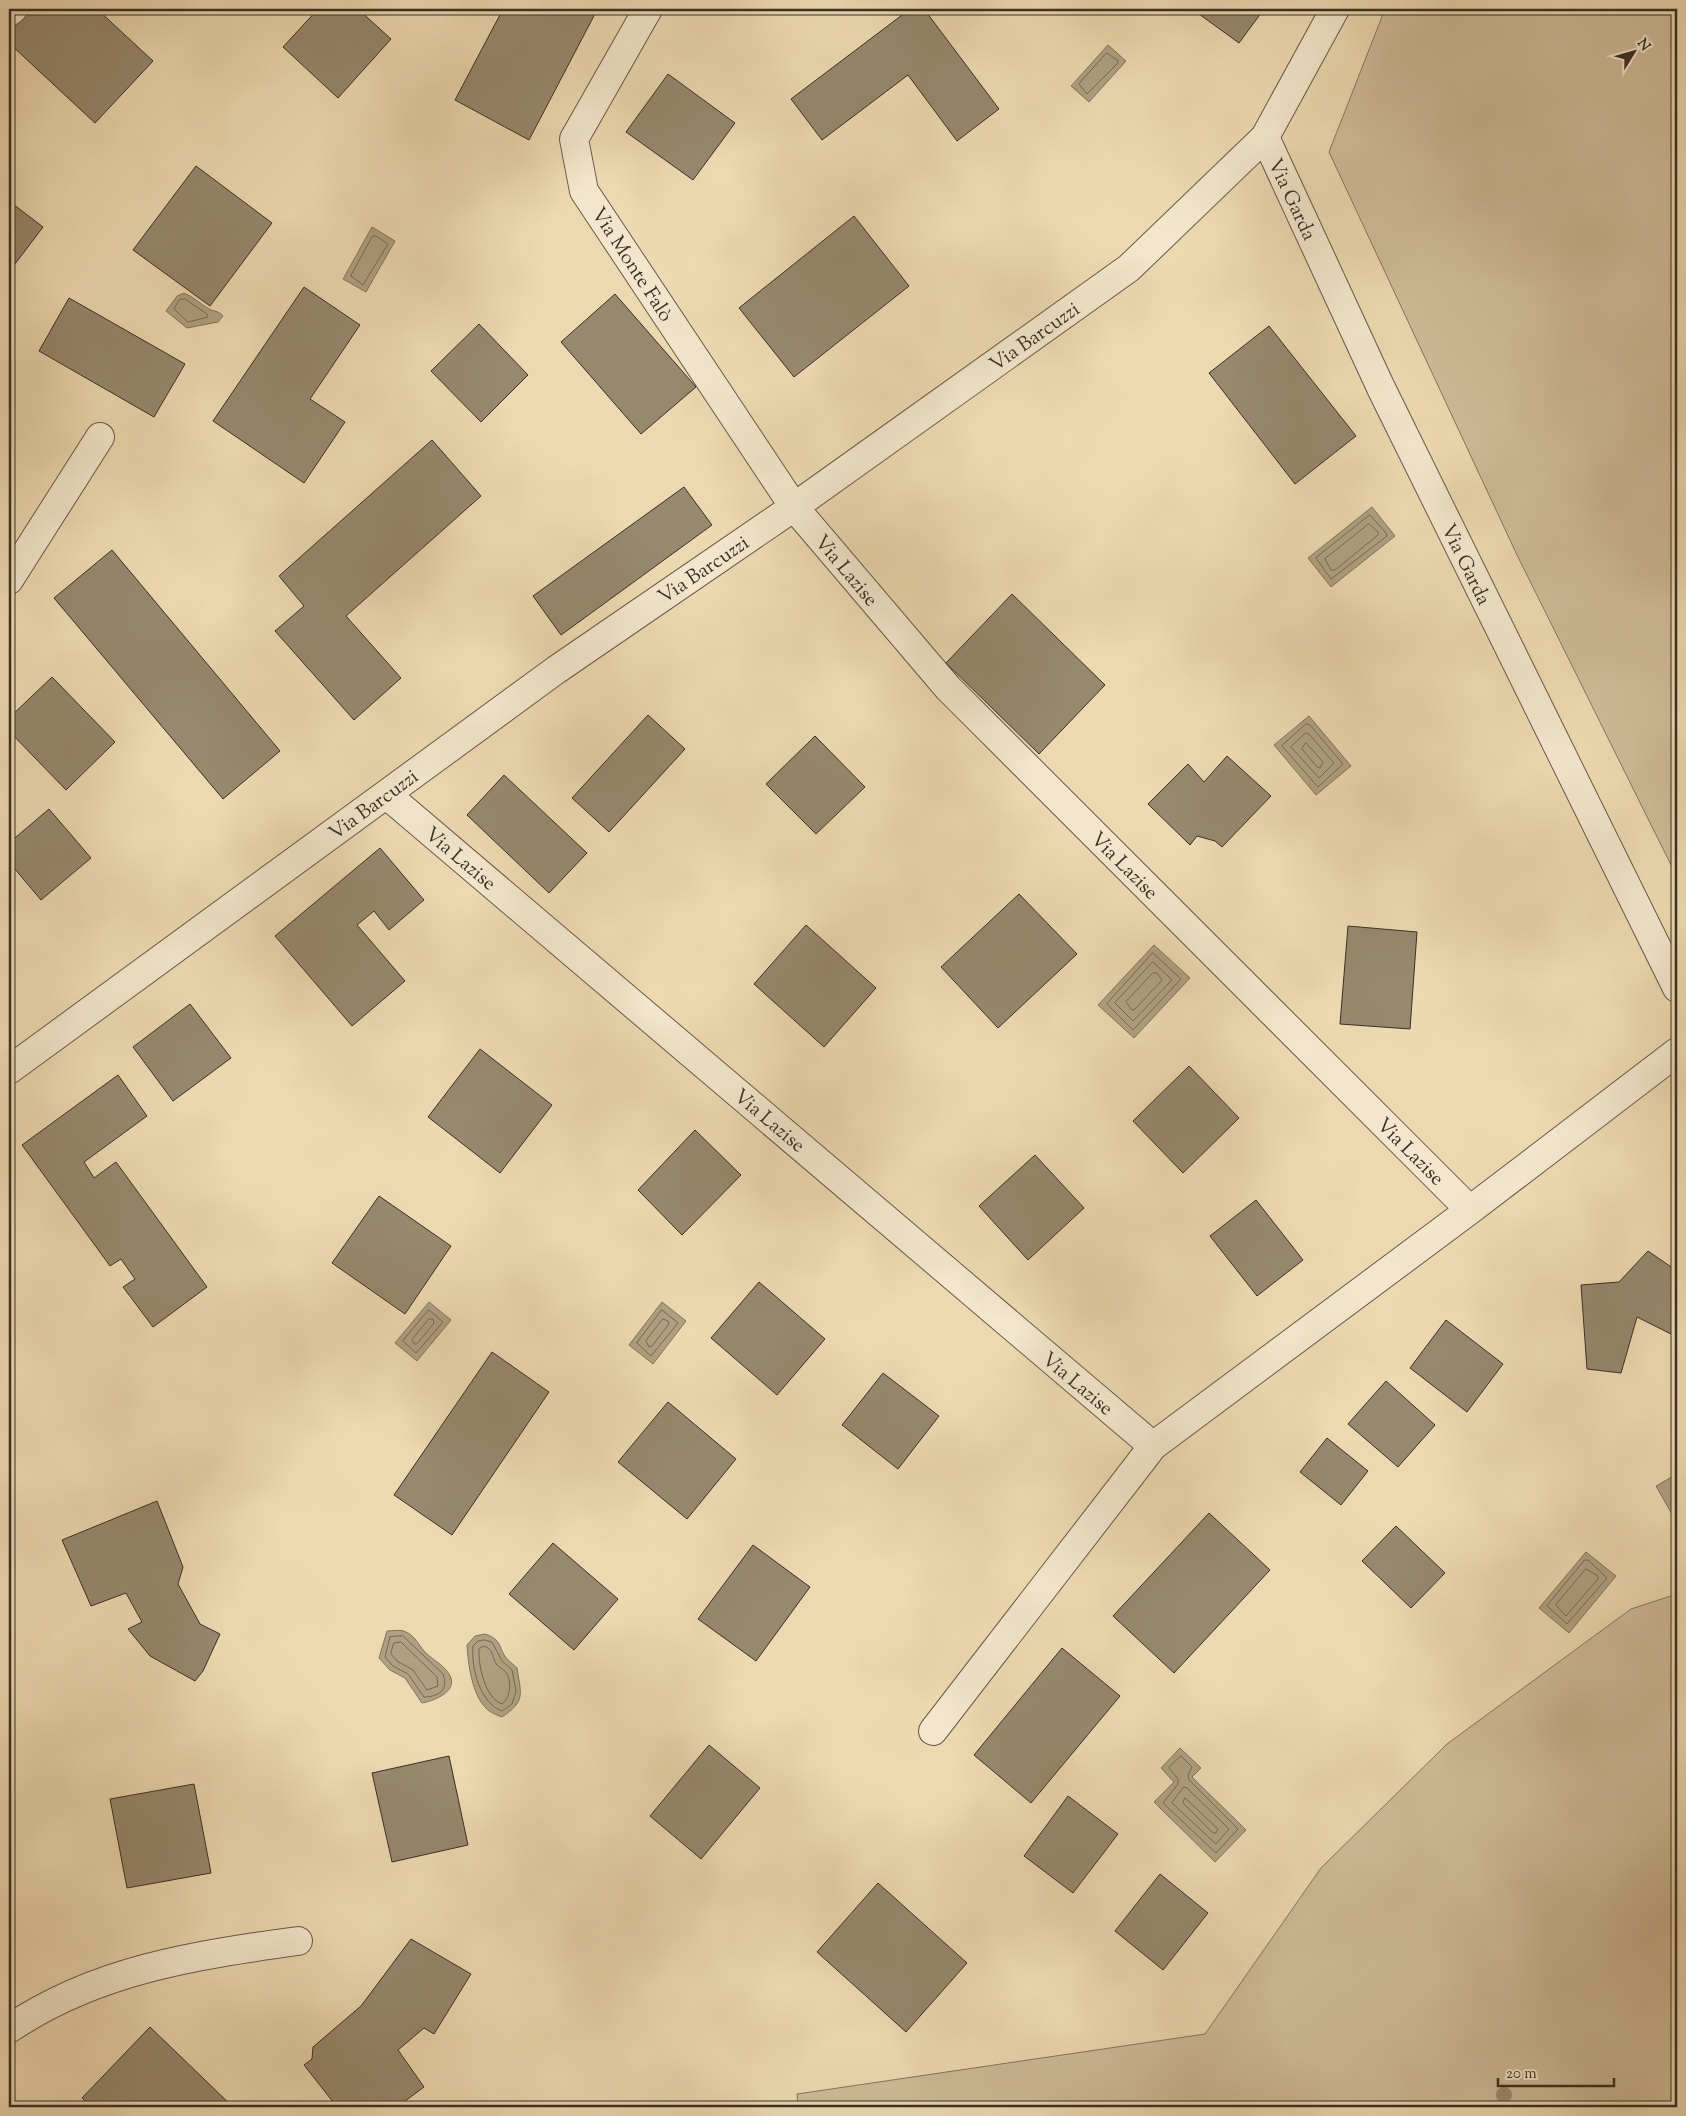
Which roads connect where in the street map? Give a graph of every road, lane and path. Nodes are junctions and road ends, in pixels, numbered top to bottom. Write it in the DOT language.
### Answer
graph roads {
  1 [pos="14,9"];
  2 [pos="648,9"];
  3 [pos="1334,9"];
  4 [pos="9,12"];
  5 [pos="1265,137"];
  6 [pos="100,437"];
  7 [pos="794,507"];
  8 [pos="9,580"];
  9 [pos="387,795"];
  10 [pos="1677,988"];
  11 [pos="1677,1052"];
  12 [pos="9,1070"];
  13 [pos="1470,1210"];
  14 [pos="1153,1446"];
  15 [pos="933,1731"];
  16 [pos="298,1941"];
  17 [pos="9,2029"];
  1 -- 4 [label="street"];
  2 -- 7 [label="street, Via Monte Falò"];
  3 -- 5 [label="street, Via Barcuzzi"];
  5 -- 7 [label="street, Via Barcuzzi"];
  5 -- 10 [label="street, Via Garda"];
  6 -- 8 [label="street"];
  7 -- 9 [label="street, Via Barcuzzi"];
  7 -- 13 [label="street, Via Lazise"];
  9 -- 12 [label="street, Via Barcuzzi"];
  9 -- 14 [label="street, Via Lazise"];
  11 -- 13 [label="street"];
  13 -- 14 [label="street"];
  14 -- 15 [label="street"];
  16 -- 17 [label="street"];
}
